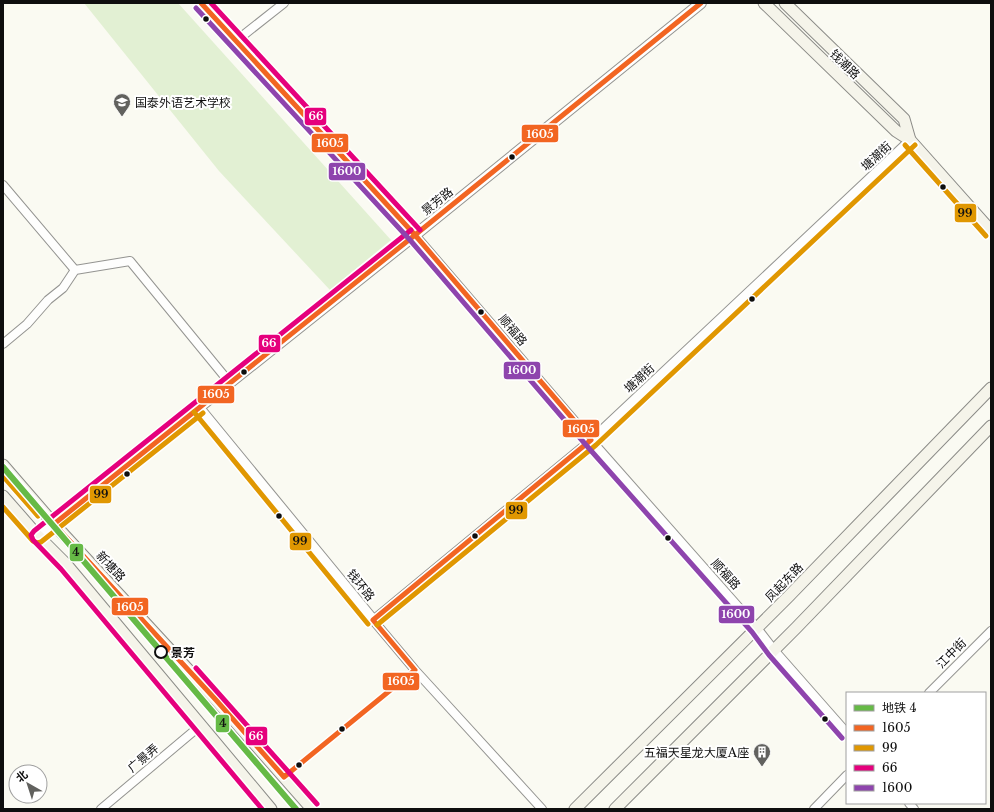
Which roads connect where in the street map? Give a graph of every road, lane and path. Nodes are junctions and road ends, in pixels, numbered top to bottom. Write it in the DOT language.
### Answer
graph roads {
  1 [pos="202,3"];
  2 [pos="284,3"];
  3 [pos="701,3"];
  4 [pos="764,3"];
  5 [pos="785,3"];
  6 [pos="236,40"];
  7 [pos="910,140"];
  8 [pos="3,185"];
  9 [pos="991,231"];
  10 [pos="415,235"];
  11 [pos="75,270"];
  12 [pos="3,344"];
  13 [pos="230,383"];
  14 [pos="991,388"];
  15 [pos="199,408"];
  16 [pos="991,426"];
  17 [pos="590,440"];
  18 [pos="3,466"];
  19 [pos="3,496"];
  20 [pos="54,524"];
  21 [pos="38,536"];
  22 [pos="373,620"];
  23 [pos="757,628"];
  24 [pos="991,631"];
  25 [pos="774,650"];
  26 [pos="930,692"];
  27 [pos="200,725"];
  28 [pos="846,732"];
  29 [pos="846,776"];
  30 [pos="101,809"];
  31 [pos="271,809"];
  32 [pos="312,809"];
  33 [pos="542,809"];
  34 [pos="576,809"];
  35 [pos="615,809"];
  36 [pos="814,809"];
  1 -- 6 [label="street, 顺福路"];
  2 -- 6 [label="street"];
  3 -- 10 [label="street, 景芳路"];
  4 -- 7 [label="main road, 钱潮路"];
  5 -- 7 [label="main road, 钱潮路"];
  6 -- 10 [label="street, 顺福路"];
  7 -- 9 [label="main road, 钱潮路"];
  7 -- 17 [label="street, 塘潮街"];
  8 -- 11 [label="street"];
  10 -- 13 [label="street, 景芳路"];
  10 -- 17 [label="street, 顺福路"];
  11 -- 12 [label="street"];
  11 -- 13 [label="street"];
  13 -- 15 [label="street, 景芳路"];
  14 -- 23 [label="main road, 凤起东路"];
  15 -- 20 [label="street, 景芳路"];
  15 -- 22 [label="street, 钱环路"];
  16 -- 25 [label="main road"];
  17 -- 22 [label="street, 塘潮街"];
  17 -- 23 [label="street, 顺福路"];
  18 -- 20 [label="main road, 新塘路"];
  19 -- 21 [label="main road"];
  20 -- 21 [label="street, 景芳路"];
  20 -- 32 [label="main road, 新塘路"];
  21 -- 27 [label="main road"];
  22 -- 33 [label="street, 钱环路"];
  23 -- 25 [label="street, 顺福路"];
  23 -- 34 [label="main road, 凤起东路"];
  24 -- 26 [label="street, 江中街"];
  25 -- 28 [label="street, 顺福路"];
  25 -- 35 [label="main road"];
  27 -- 30 [label="street, 广景弄"];
  27 -- 31 [label="main road"];
  29 -- 36 [label="street"];
}
